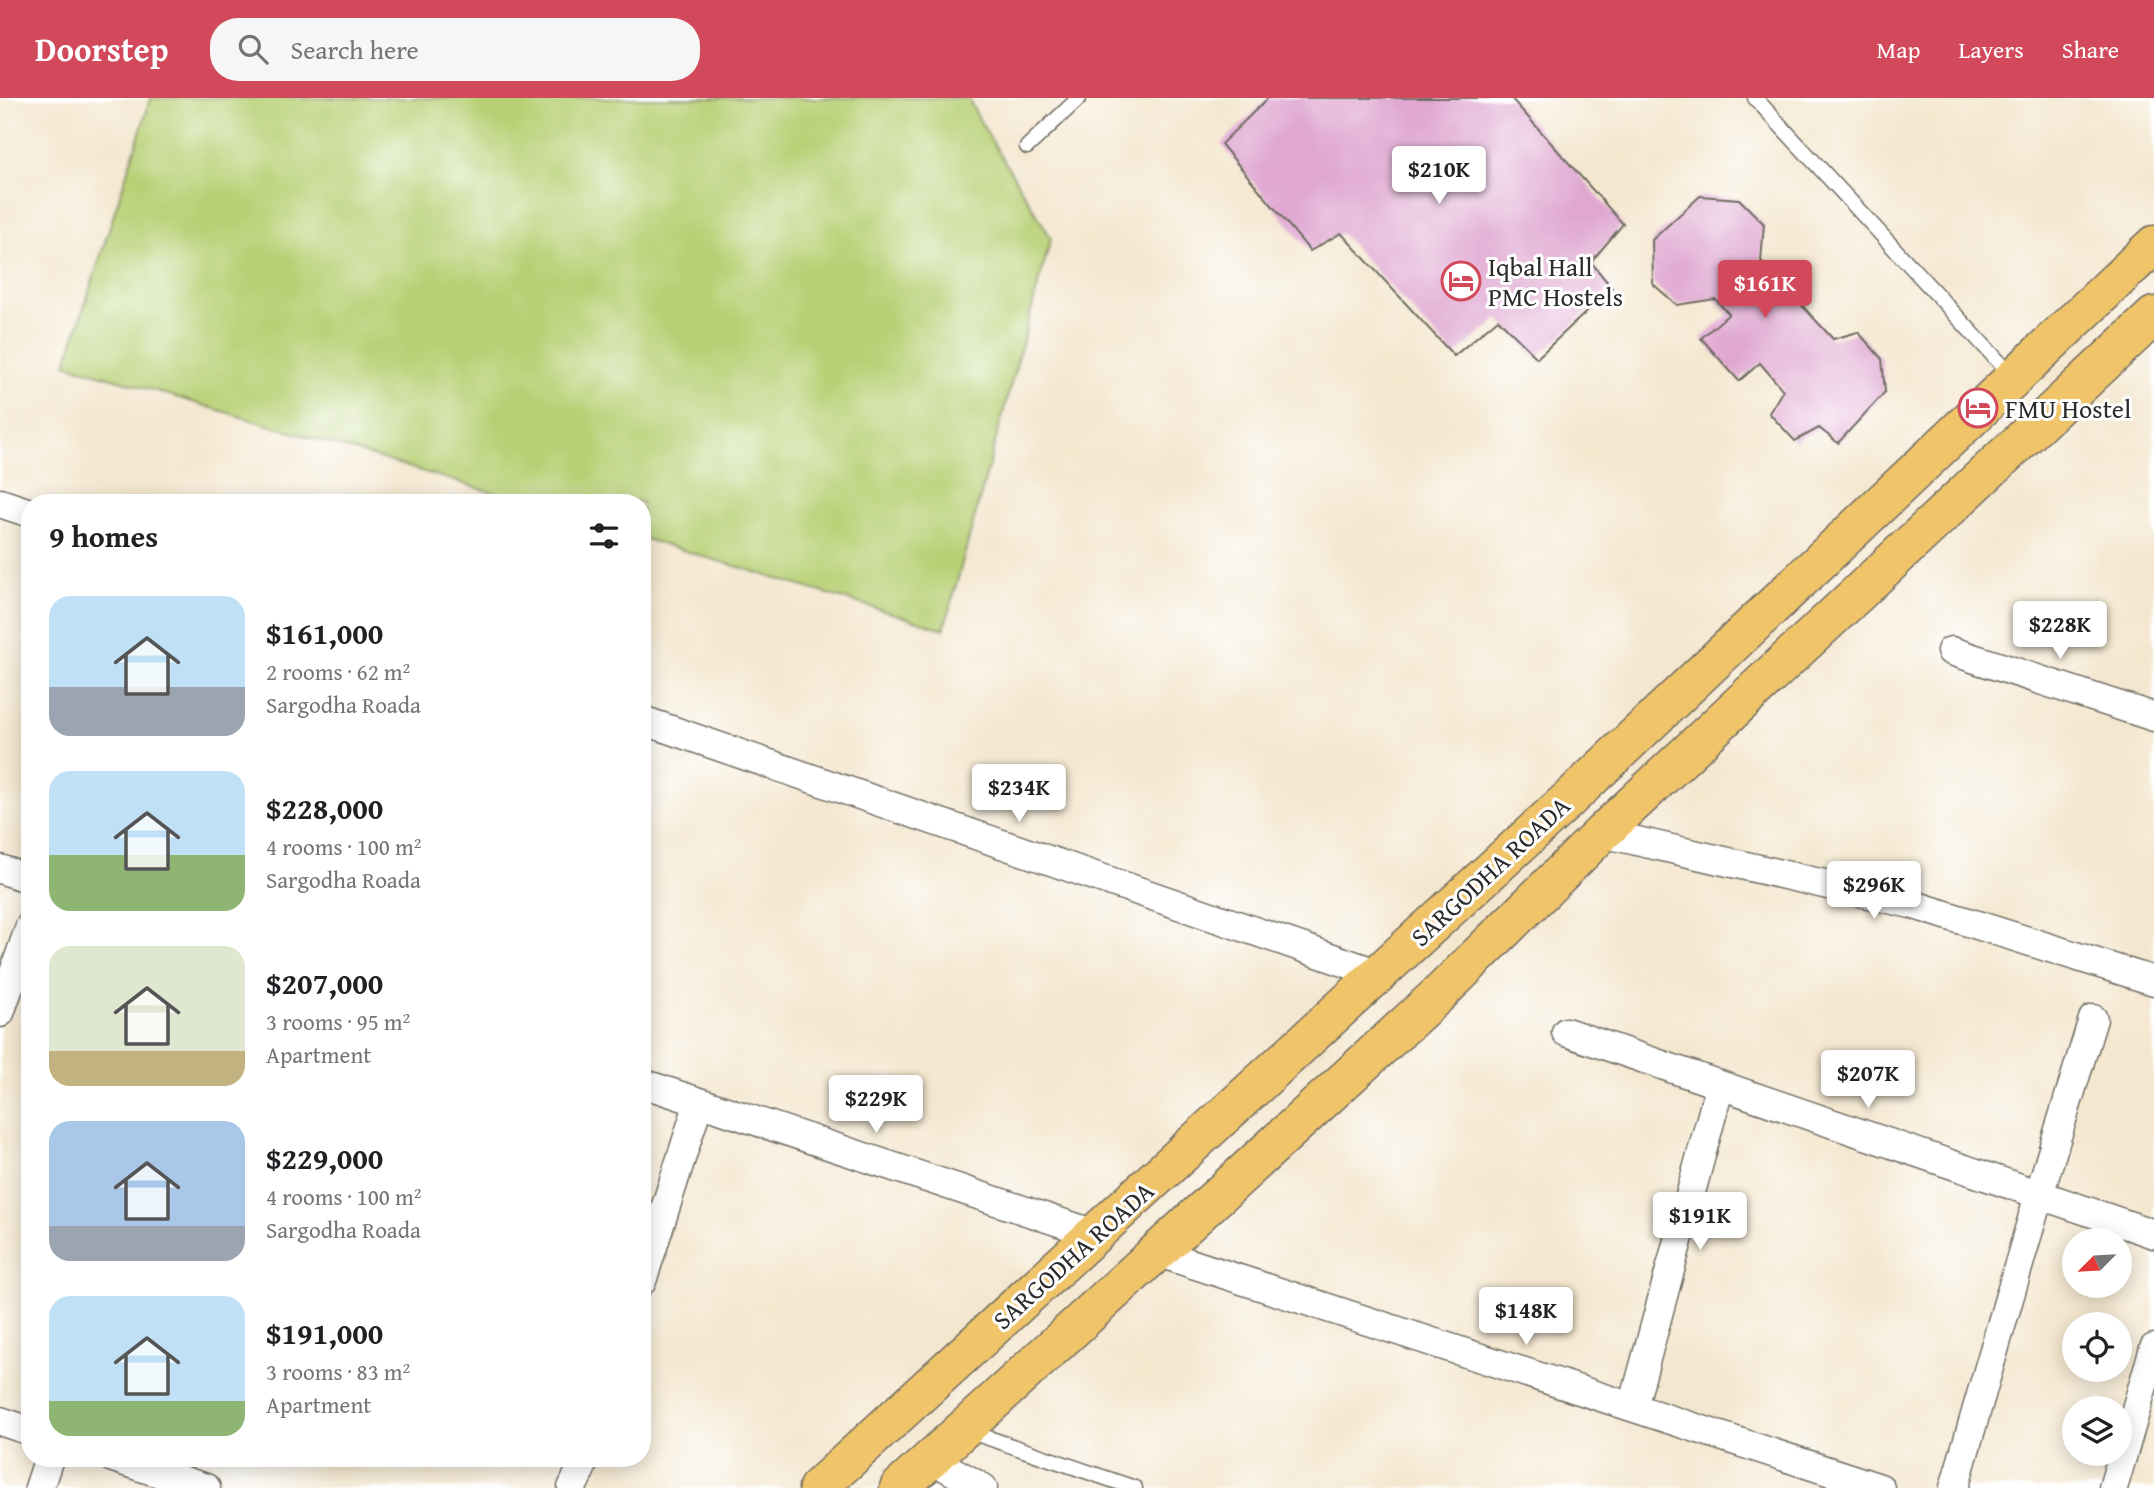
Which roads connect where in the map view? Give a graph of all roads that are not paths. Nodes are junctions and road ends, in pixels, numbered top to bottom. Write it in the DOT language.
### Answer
graph roads {
  1 [pos="1079,98"];
  2 [pos="1755,98"];
  3 [pos="1027,147"];
  4 [pos="2154,245"];
  5 [pos="2154,316"];
  6 [pos="2014,378"];
  7 [pos="0,503"];
  8 [pos="21,510"];
  9 [pos="1951,651"];
  10 [pos="2154,717"];
  11 [pos="651,723"];
  12 [pos="1602,833"];
  13 [pos="0,869"];
  14 [pos="21,876"];
  15 [pos="21,952"];
  16 [pos="1379,974"];
  17 [pos="2154,981"];
  18 [pos="0,1013"];
  19 [pos="2093,1018"];
  20 [pos="1566,1032"];
  21 [pos="1720,1085"];
  22 [pos="651,1086"];
  23 [pos="699,1102"];
  24 [pos="2039,1195"];
  25 [pos="1095,1234"];
  26 [pos="2154,1234"];
  27 [pos="1156,1252"];
  28 [pos="651,1253"];
  29 [pos="2154,1348"];
  30 [pos="1633,1407"];
  31 [pos="0,1421"];
  32 [pos="21,1428"];
  33 [pos="963,1429"];
  34 [pos="931,1459"];
  35 [pos="46,1467"];
  36 [pos="169,1467"];
  37 [pos="582,1467"];
  38 [pos="39,1488"];
  39 [pos="205,1488"];
  40 [pos="572,1488"];
  41 [pos="818,1488"];
  42 [pos="899,1488"];
  43 [pos="983,1488"];
  44 [pos="1135,1488"];
  45 [pos="1881,1488"];
  46 [pos="1954,1488"];
  47 [pos="2113,1488"];
  1 -- 3 [label="lane"];
  2 -- 6 [label="lane"];
  4 -- 6 [label="highway, SARGODHA ROADA"];
  5 -- 12 [label="highway, SARGODHA ROADA"];
  6 -- 16 [label="highway, SARGODHA ROADA"];
  7 -- 8 [label="street"];
  9 -- 10 [label="street"];
  11 -- 16 [label="street"];
  12 -- 17 [label="street"];
  12 -- 27 [label="highway, SARGODHA ROADA"];
  13 -- 14 [label="street"];
  15 -- 18 [label="street"];
  16 -- 25 [label="highway, SARGODHA ROADA"];
  19 -- 24 [label="street"];
  20 -- 21 [label="street"];
  21 -- 24 [label="street"];
  21 -- 30 [label="street"];
  22 -- 23 [label="street"];
  23 -- 25 [label="street"];
  23 -- 28 [label="street"];
  24 -- 26 [label="street"];
  24 -- 46 [label="street"];
  25 -- 41 [label="highway, SARGODHA ROADA"];
  27 -- 30 [label="street"];
  27 -- 33 [label="highway, SARGODHA ROADA"];
  29 -- 47 [label="street"];
  30 -- 45 [label="street"];
  31 -- 32 [label="street"];
  33 -- 34 [label="highway, SARGODHA ROADA"];
  33 -- 44 [label="lane"];
  34 -- 42 [label="highway, SARGODHA ROADA"];
  34 -- 43 [label="street"];
  35 -- 38 [label="street"];
  36 -- 39 [label="street"];
  37 -- 40 [label="street"];
}
